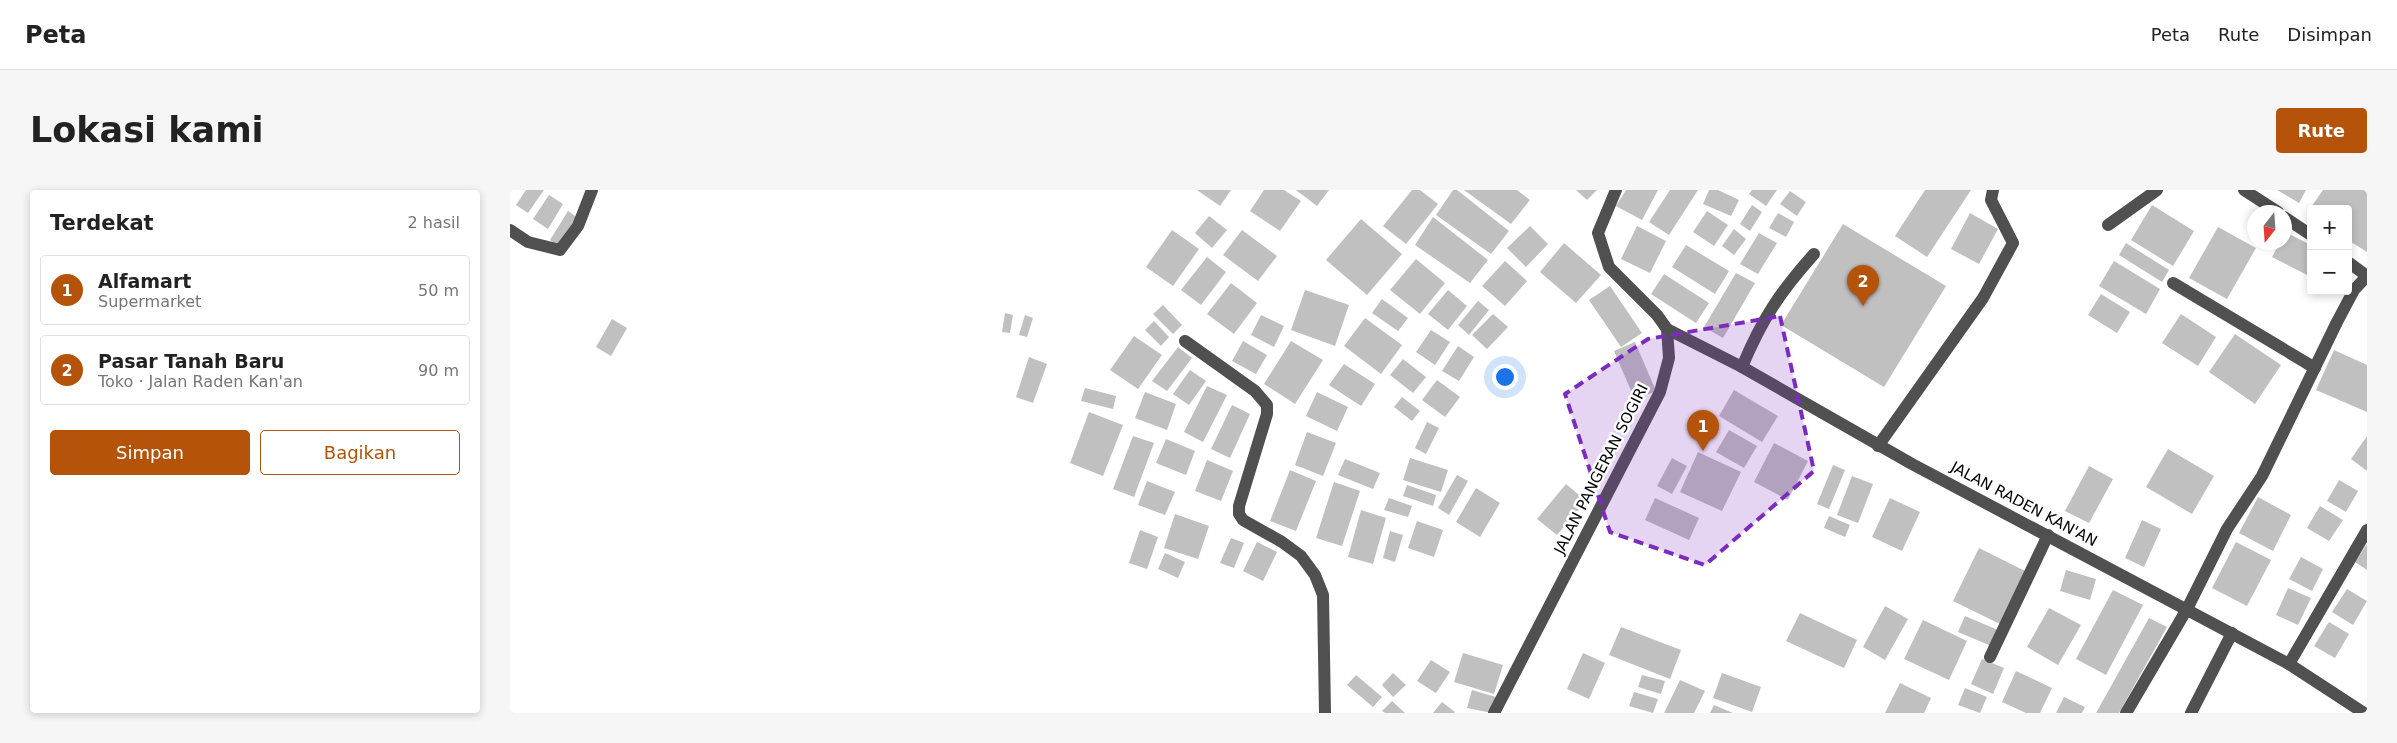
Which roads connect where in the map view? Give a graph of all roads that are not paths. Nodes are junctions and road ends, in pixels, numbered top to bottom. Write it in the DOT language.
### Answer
graph roads {
  1 [pos="592,190"];
  2 [pos="1616,190"];
  3 [pos="1993,190"];
  4 [pos="2157,190"];
  5 [pos="2244,190"];
  6 [pos="2267,205"];
  7 [pos="2292,222"];
  8 [pos="2108,225"];
  9 [pos="510,230"];
  10 [pos="2307,232"];
  11 [pos="1814,254"];
  12 [pos="2352,265"];
  13 [pos="2367,276"];
  14 [pos="2173,283"];
  15 [pos="1667,329"];
  16 [pos="1185,341"];
  17 [pos="1742,367"];
  18 [pos="2315,368"];
  19 [pos="1878,446"];
  20 [pos="2367,530"];
  21 [pos="2048,535"];
  22 [pos="2186,609"];
  23 [pos="2232,633"];
  24 [pos="1990,657"];
  25 [pos="2289,664"];
  26 [pos="1325,713"];
  27 [pos="1494,713"];
  28 [pos="2126,713"];
  29 [pos="2190,713"];
  30 [pos="2364,713"];
  1 -- 9 [label="street"];
  2 -- 15 [label="street"];
  3 -- 19 [label="street"];
  4 -- 8 [label="street"];
  5 -- 6 [label="street"];
  7 -- 10 [label="street"];
  11 -- 17 [label="street"];
  12 -- 13 [label="street"];
  13 -- 18 [label="street"];
  14 -- 18 [label="street"];
  15 -- 17 [label="street, JALAN RADEN KAN'AN"];
  15 -- 27 [label="street, JALAN PANGERAN SOGIRI"];
  16 -- 26 [label="street"];
  17 -- 19 [label="street, JALAN RADEN KAN'AN"];
  18 -- 22 [label="street"];
  19 -- 21 [label="street, JALAN RADEN KAN'AN"];
  20 -- 25 [label="street"];
  21 -- 22 [label="street, JALAN RADEN KAN'AN"];
  21 -- 24 [label="street"];
  22 -- 23 [label="street, JALAN RADEN KAN'AN"];
  22 -- 28 [label="street"];
  23 -- 25 [label="street, JALAN RADEN KAN'AN"];
  23 -- 29 [label="street"];
  25 -- 30 [label="street, JALAN RADEN KAN'AN"];
}
